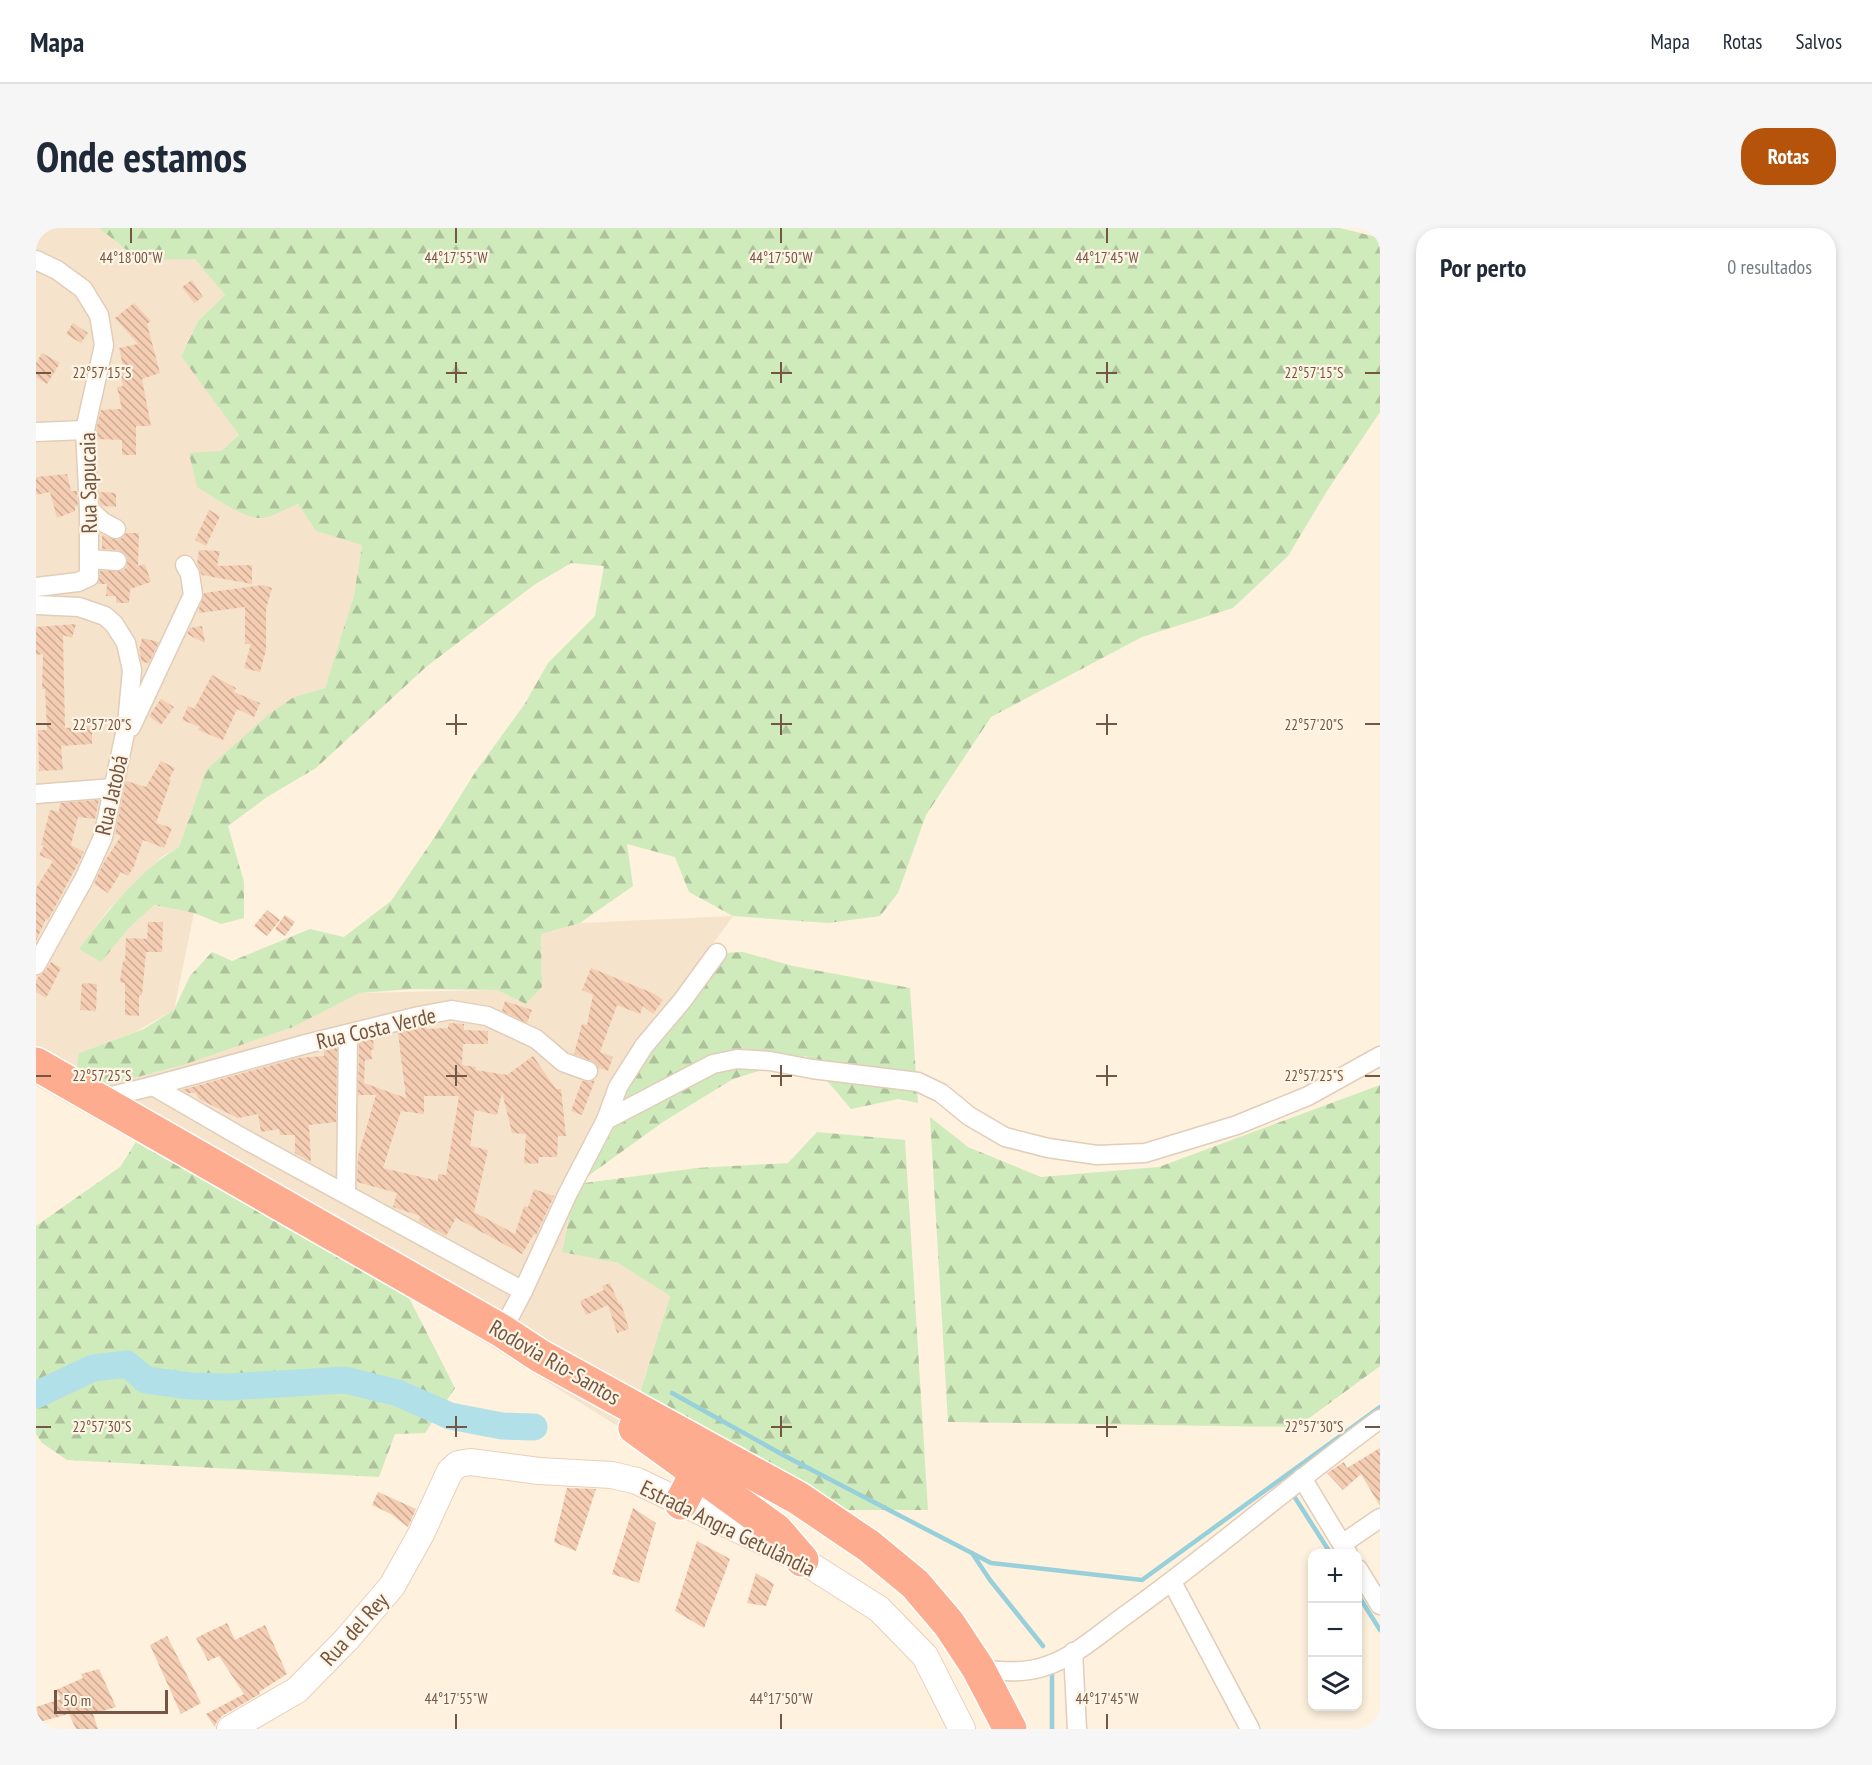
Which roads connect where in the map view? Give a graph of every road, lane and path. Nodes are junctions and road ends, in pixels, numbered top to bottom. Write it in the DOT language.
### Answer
graph roads {
  1 [pos="36,260"];
  2 [pos="85,430"];
  3 [pos="36,432"];
  4 [pos="89,509"];
  5 [pos="116,529"];
  6 [pos="89,559"];
  7 [pos="117,561"];
  8 [pos="185,564"];
  9 [pos="36,587"];
  10 [pos="36,605"];
  11 [pos="122,748"];
  12 [pos="113,788"];
  13 [pos="36,794"];
  14 [pos="717,953"];
  15 [pos="36,965"];
  16 [pos="348,1035"];
  17 [pos="1380,1056"];
  18 [pos="36,1064"];
  19 [pos="588,1071"];
  20 [pos="153,1086"];
  21 [pos="99,1099"];
  22 [pos="606,1120"];
  23 [pos="346,1194"];
  24 [pos="523,1291"];
  25 [pos="502,1331"];
  26 [pos="540,1356"];
  27 [pos="1380,1419"];
  28 [pos="696,1474"];
  29 [pos="1302,1478"];
  30 [pos="439,1494"];
  31 [pos="681,1503"];
  32 [pos="1380,1518"];
  33 [pos="1345,1549"];
  34 [pos="802,1560"];
  35 [pos="1362,1576"];
  36 [pos="1172,1582"];
  37 [pos="1380,1605"];
  38 [pos="1073,1652"];
  39 [pos="978,1668"];
  40 [pos="230,1729"];
  41 [pos="962,1729"];
  42 [pos="1010,1729"];
  43 [pos="1077,1729"];
  44 [pos="1250,1729"];
  1 -- 2 [label="street, Rua Sapucaia"];
  2 -- 3 [label="street"];
  2 -- 4 [label="street, Rua Sapucaia"];
  4 -- 5 [label="street"];
  4 -- 6 [label="street, Rua Sapucaia"];
  6 -- 7 [label="street"];
  6 -- 9 [label="street, Rua Sapucaia"];
  8 -- 11 [label="street"];
  10 -- 11 [label="street, Rua Jatobá"];
  11 -- 12 [label="street, Rua Jatobá"];
  12 -- 13 [label="street"];
  12 -- 15 [label="street, Rua Jatobá"];
  14 -- 22 [label="street"];
  16 -- 19 [label="street, Rua Costa Verde"];
  16 -- 20 [label="street, Rua Costa Verde"];
  16 -- 23 [label="street"];
  17 -- 22 [label="street"];
  18 -- 21 [label="highway, Rodovia Rio-Santos"];
  20 -- 21 [label="street, Rua Costa Verde"];
  20 -- 23 [label="street"];
  21 -- 25 [label="highway, Rodovia Rio-Santos"];
  22 -- 24 [label="street"];
  23 -- 24 [label="street"];
  24 -- 25 [label="street"];
  25 -- 26 [label="highway, Rodovia Rio-Santos"];
  26 -- 28 [label="highway"];
  26 -- 39 [label="highway, Rodovia Rio-Santos"];
  27 -- 29 [label="street"];
  28 -- 31 [label="highway"];
  28 -- 34 [label="highway"];
  29 -- 33 [label="street"];
  29 -- 36 [label="street"];
  30 -- 31 [label="street, Estrada Angra Getulândia"];
  30 -- 40 [label="street, Rua del Rey"];
  31 -- 34 [label="street, Estrada Angra Getulândia"];
  32 -- 33 [label="street"];
  34 -- 41 [label="street, Estrada Angra Getulândia"];
  35 -- 37 [label="street"];
  36 -- 38 [label="street"];
  36 -- 44 [label="street"];
  38 -- 39 [label="street"];
  38 -- 43 [label="street"];
  39 -- 42 [label="highway, Rodovia Rio-Santos"];
}
